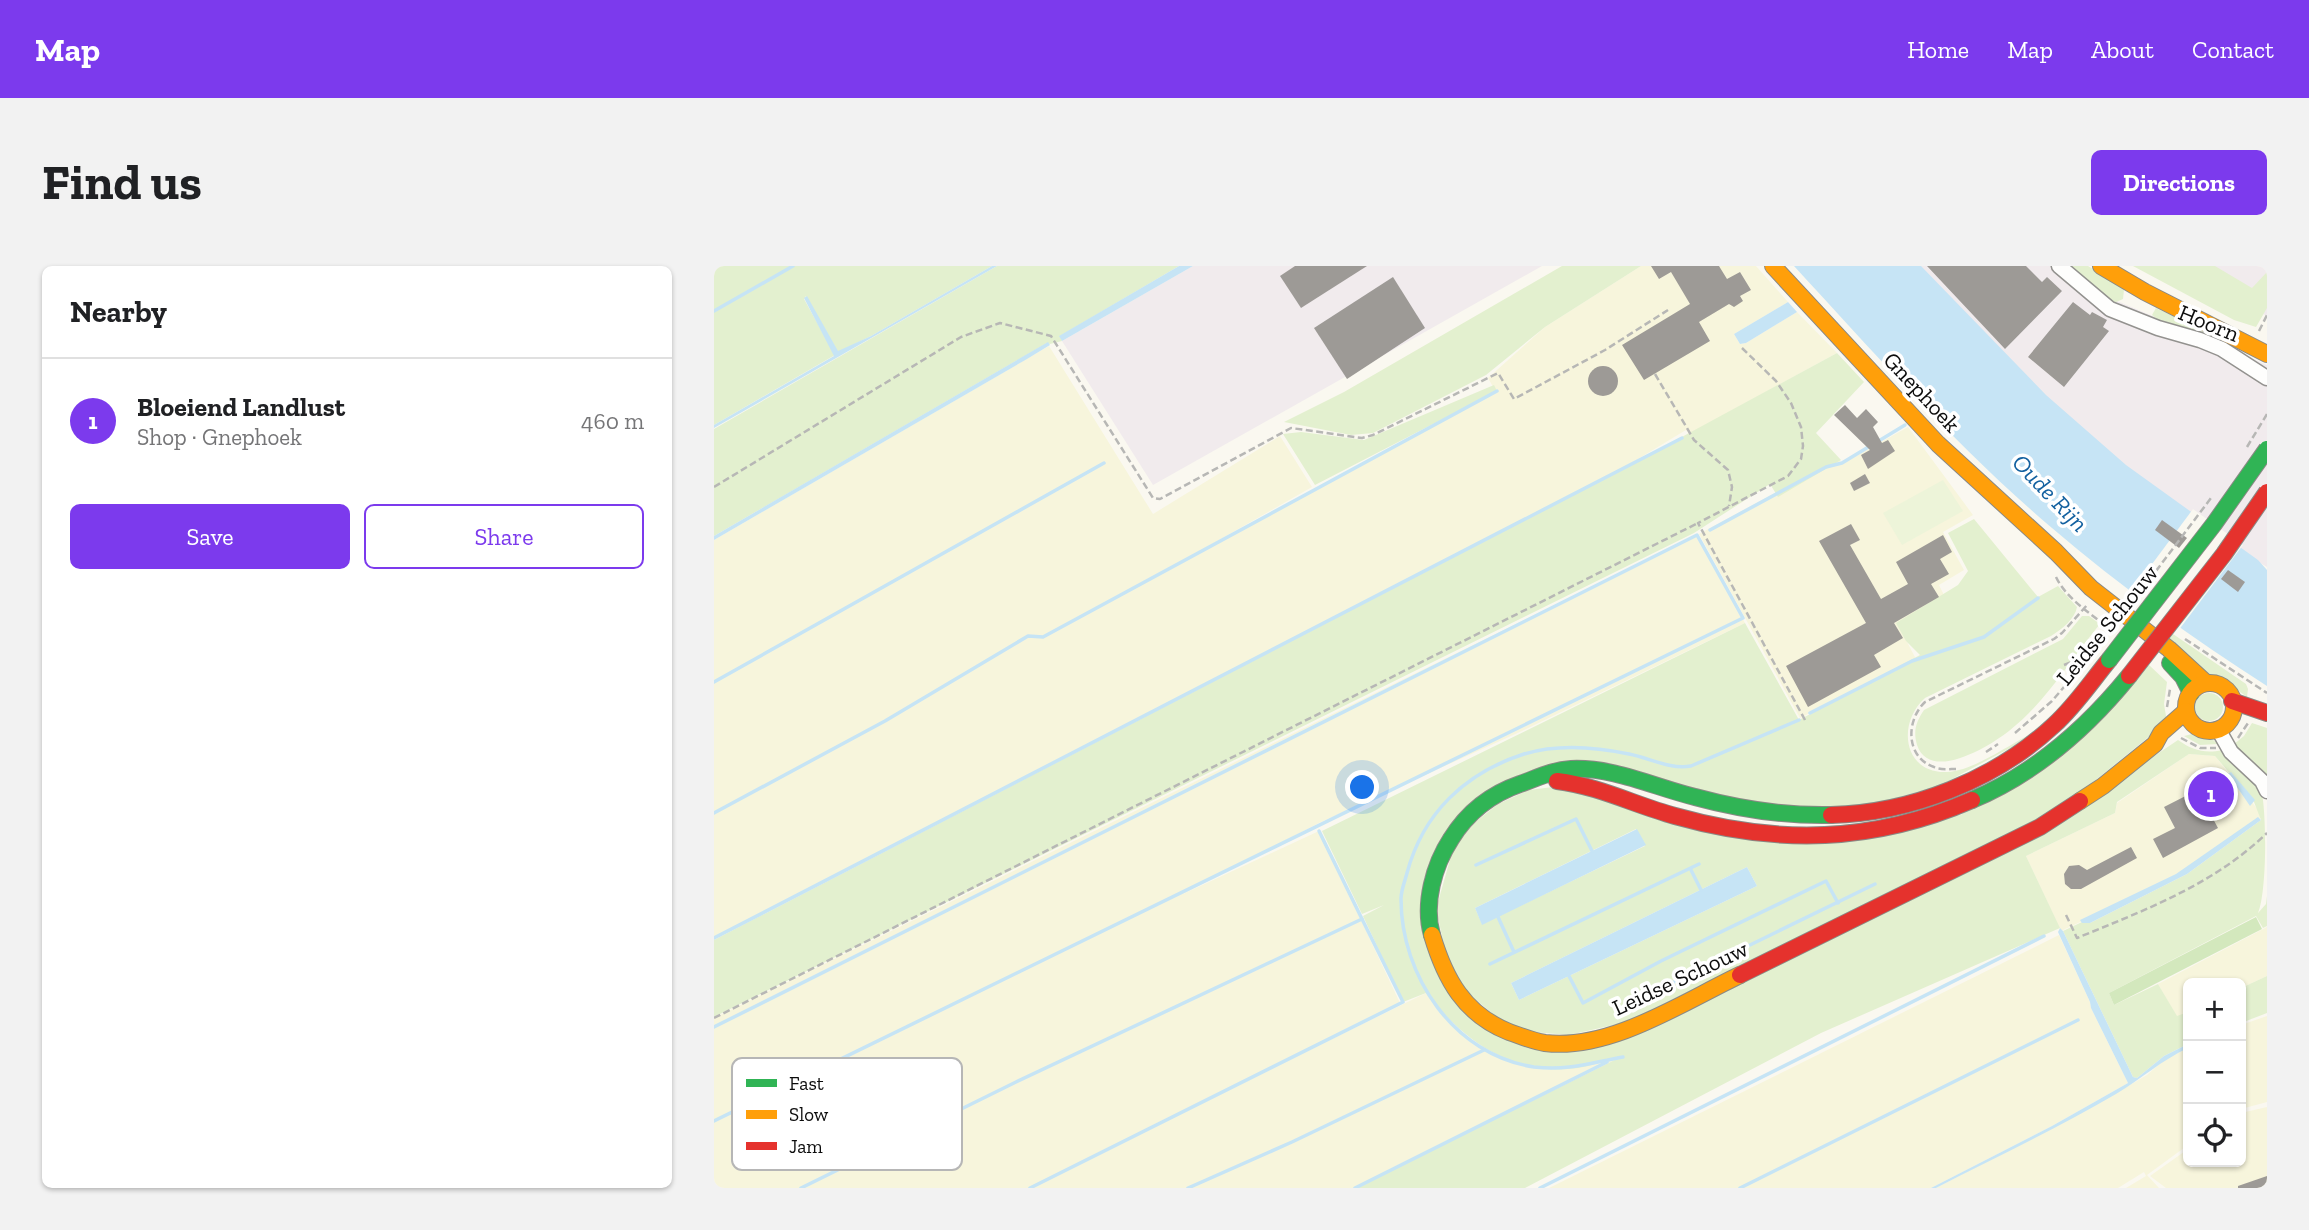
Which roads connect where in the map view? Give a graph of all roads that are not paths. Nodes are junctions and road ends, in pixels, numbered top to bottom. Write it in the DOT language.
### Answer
graph roads {
  1 [pos="1773,266"];
  2 [pos="2059,266"];
  3 [pos="2101,266"];
  4 [pos="2145,292"];
  5 [pos="2131,317"];
  6 [pos="2267,354"];
  7 [pos="2267,378"];
  8 [pos="2267,449"];
  9 [pos="2267,492"];
  10 [pos="2045,542"];
  11 [pos="2206,683"];
  12 [pos="2191,693"];
  13 [pos="2232,709"];
  14 [pos="2186,711"];
  15 [pos="2267,713"];
  16 [pos="2267,722"];
  17 [pos="2195,726"];
  18 [pos="2175,729"];
  19 [pos="2218,729"];
  20 [pos="1538,778"];
  21 [pos="2267,791"];
  1 -- 10 [label="street, Gnephoek"];
  2 -- 5 [label="street, Hoorn"];
  3 -- 4 [label="street, Hoorn"];
  4 -- 5 [label="street"];
  4 -- 6 [label="street, Hoorn"];
  5 -- 7 [label="street, Hoorn"];
  8 -- 20 [label="street, Leidse Schouw, bridge"];
  9 -- 20 [label="street, Leidse Schouw, bridge"];
  10 -- 11 [label="street, Gnephoek"];
  10 -- 12 [label="street, Gnephoek"];
  11 -- 12 [label="street"];
  11 -- 13 [label="street"];
  12 -- 14 [label="street"];
  13 -- 15 [label="street"];
  13 -- 16 [label="street"];
  13 -- 19 [label="street"];
  14 -- 17 [label="street"];
  14 -- 18 [label="street, Leidse Schouw"];
  17 -- 18 [label="street, Leidse Schouw"];
  17 -- 19 [label="street"];
  18 -- 20 [label="street, Leidse Schouw"];
  19 -- 21 [label="street"];
}
